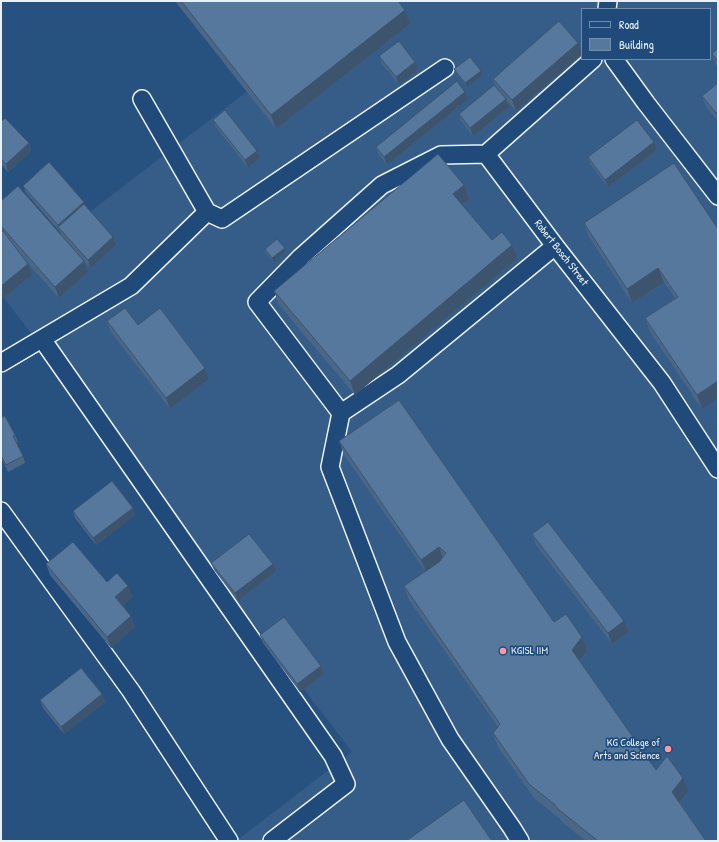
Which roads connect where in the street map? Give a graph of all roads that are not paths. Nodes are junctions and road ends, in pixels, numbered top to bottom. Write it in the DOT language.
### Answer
graph roads {
  1 [pos="592,60"];
  2 [pos="615,60"];
  3 [pos="445,68"];
  4 [pos="142,99"];
  5 [pos="486,154"];
  6 [pos="718,196"];
  7 [pos="207,212"];
  8 [pos="555,246"];
  9 [pos="42,339"];
  10 [pos="1,363"];
  11 [pos="341,413"];
  12 [pos="718,469"];
  13 [pos="1,511"];
  14 [pos="229,841"];
  15 [pos="272,841"];
  16 [pos="520,841"];
  1 -- 5 [label="street"];
  2 -- 6 [label="street"];
  3 -- 7 [label="street"];
  4 -- 7 [label="street"];
  5 -- 8 [label="street, Robert Bosch Street"];
  5 -- 11 [label="street"];
  7 -- 9 [label="street"];
  8 -- 11 [label="street"];
  8 -- 12 [label="street, Robert Bosch Street"];
  9 -- 10 [label="street"];
  9 -- 15 [label="street"];
  11 -- 16 [label="street"];
  13 -- 14 [label="street"];
}
